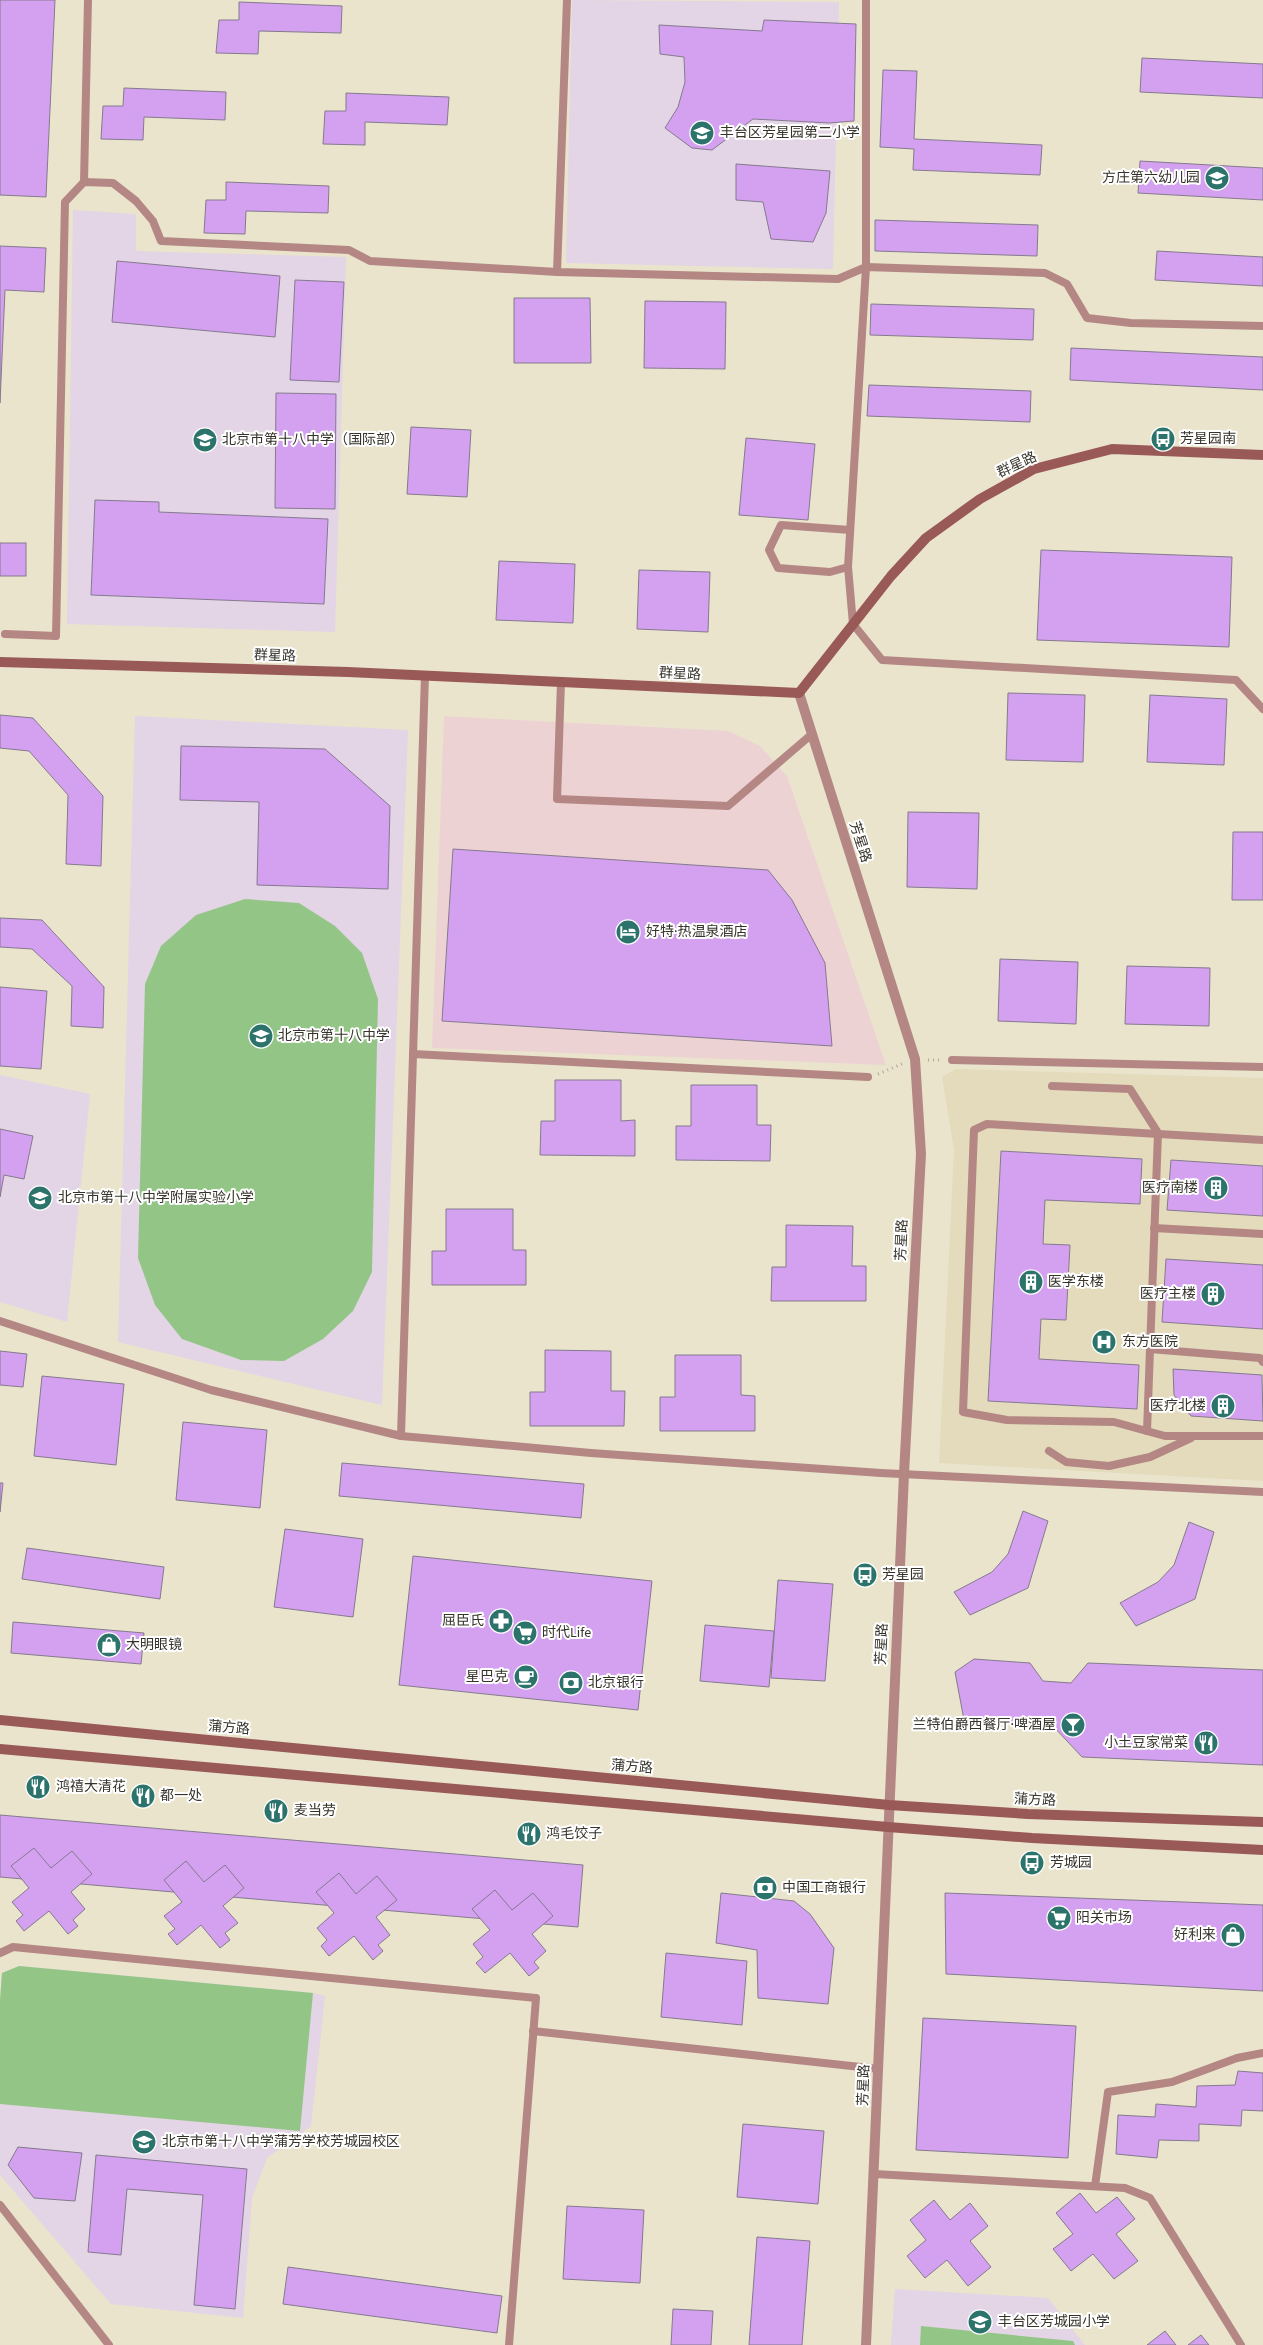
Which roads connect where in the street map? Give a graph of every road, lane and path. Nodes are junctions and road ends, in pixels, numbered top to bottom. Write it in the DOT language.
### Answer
graph roads {
  1 [pos="88,0"];
  2 [pos="567,0"];
  3 [pos="866,0"];
  4 [pos="84,182"];
  5 [pos="866,267"];
  6 [pos="557,272"];
  7 [pos="1263,326"];
  8 [pos="1263,455"];
  9 [pos="850,530"];
  10 [pos="848,567"];
  11 [pos="854,624"];
  12 [pos="5,634"];
  13 [pos="0,662"];
  14 [pos="425,676"];
  15 [pos="562,682"];
  16 [pos="798,694"];
  17 [pos="1263,710"];
  18 [pos="812,734"];
  19 [pos="413,1054"];
  20 [pos="915,1060"];
  21 [pos="952,1060"];
  22 [pos="1263,1067"];
  23 [pos="868,1077"];
  24 [pos="1052,1086"];
  25 [pos="1158,1133"];
  26 [pos="1263,1140"];
  27 [pos="1154,1228"];
  28 [pos="1263,1234"];
  29 [pos="0,1320"];
  30 [pos="1150,1349"];
  31 [pos="1263,1362"];
  32 [pos="1147,1431"];
  33 [pos="401,1436"];
  34 [pos="1263,1436"];
  35 [pos="1193,1437"];
  36 [pos="1049,1451"];
  37 [pos="904,1474"];
  38 [pos="1263,1492"];
  39 [pos="0,1720"];
  40 [pos="0,1749"];
  41 [pos="889,1805"];
  42 [pos="1263,1822"];
  43 [pos="888,1827"];
  44 [pos="1263,1850"];
  45 [pos="0,1953"];
  46 [pos="534,2031"];
  47 [pos="1263,2054"];
  48 [pos="879,2069"];
  49 [pos="875,2174"];
  50 [pos="1095,2186"];
  51 [pos="0,2205"];
  52 [pos="109,2345"];
  53 [pos="509,2345"];
  54 [pos="866,2345"];
  55 [pos="1240,2345"];
  1 -- 4 [label="lane"];
  2 -- 6 [label="lane"];
  3 -- 5 [label="lane"];
  4 -- 6 [label="lane"];
  4 -- 12 [label="lane"];
  5 -- 6 [label="lane"];
  5 -- 7 [label="lane"];
  5 -- 9 [label="lane"];
  8 -- 11 [label="street, 群星路"];
  9 -- 10 [label="lane"];
  9 -- 10 [label="lane"];
  10 -- 11 [label="lane"];
  11 -- 16 [label="street, 群星路"];
  11 -- 17 [label="lane"];
  13 -- 14 [label="street, 群星路"];
  14 -- 15 [label="street, 群星路"];
  14 -- 19 [label="lane"];
  15 -- 16 [label="street, 群星路"];
  15 -- 18 [label="lane"];
  16 -- 18 [label="street, 芳星路"];
  18 -- 20 [label="street, 芳星路"];
  19 -- 23 [label="lane"];
  19 -- 33 [label="lane"];
  20 -- 21 [label="path"];
  20 -- 23 [label="path"];
  20 -- 37 [label="street, 芳星路"];
  21 -- 22 [label="lane"];
  24 -- 25 [label="lane"];
  25 -- 26 [label="lane"];
  25 -- 27 [label="lane"];
  25 -- 32 [label="lane"];
  27 -- 28 [label="lane"];
  27 -- 30 [label="lane"];
  29 -- 33 [label="lane"];
  30 -- 31 [label="lane"];
  30 -- 32 [label="lane"];
  32 -- 35 [label="lane"];
  33 -- 37 [label="lane"];
  34 -- 35 [label="lane"];
  35 -- 36 [label="lane"];
  37 -- 38 [label="lane"];
  37 -- 41 [label="street, 芳星路"];
  39 -- 41 [label="street, 蒲方路"];
  40 -- 43 [label="street"];
  41 -- 42 [label="street, 蒲方路"];
  41 -- 43 [label="street, 芳星路"];
  43 -- 44 [label="street"];
  43 -- 48 [label="street, 芳星路"];
  45 -- 46 [label="lane"];
  46 -- 48 [label="lane"];
  46 -- 53 [label="lane"];
  47 -- 50 [label="lane"];
  48 -- 49 [label="street, 芳星路"];
  49 -- 50 [label="lane"];
  49 -- 54 [label="street, 芳星路"];
  50 -- 55 [label="lane"];
  51 -- 52 [label="lane"];
}
